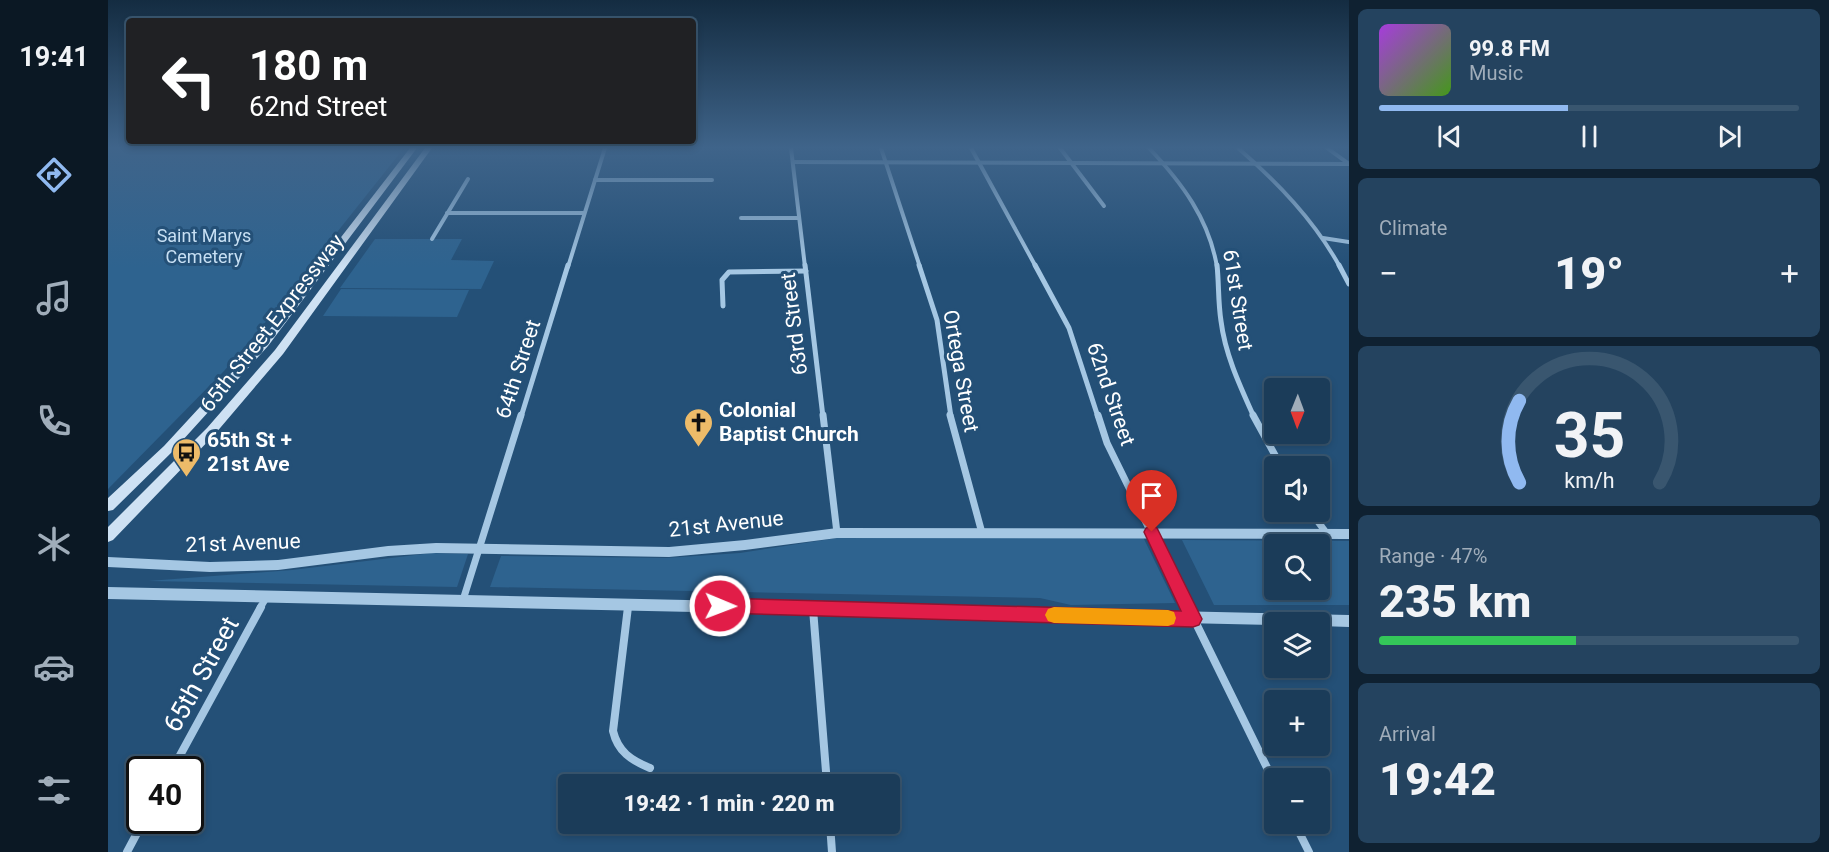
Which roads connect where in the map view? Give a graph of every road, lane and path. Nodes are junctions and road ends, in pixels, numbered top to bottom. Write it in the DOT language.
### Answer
graph roads {
  1 [pos="384,188"];
  2 [pos="400,188"];
  3 [pos="463,188"];
  4 [pos="593,188"];
  5 [pos="796,188"];
  6 [pos="894,188"];
  7 [pos="993,188"];
  8 [pos="1090,188"];
  9 [pos="1184,188"];
  10 [pos="1281,188"];
  11 [pos="1104,206"];
  12 [pos="447,213"];
  13 [pos="585,213"];
  14 [pos="741,218"];
  15 [pos="799,218"];
  16 [pos="1323,238"];
  17 [pos="432,239"];
  18 [pos="1349,242"];
  19 [pos="806,271"];
  20 [pos="1349,284"];
  21 [pos="723,306"];
  22 [pos="1276,456"];
  23 [pos="108,506"];
  24 [pos="1318,522"];
  25 [pos="982,532"];
  26 [pos="1152,532"];
  27 [pos="837,533"];
  28 [pos="1327,534"];
  29 [pos="1330,534"];
  30 [pos="1349,534"];
  31 [pos="108,536"];
  32 [pos="479,547"];
  33 [pos="108,562"];
  34 [pos="108,593"];
  35 [pos="266,598"];
  36 [pos="463,601"];
  37 [pos="628,603"];
  38 [pos="813,608"];
  39 [pos="1193,619"];
  40 [pos="1349,621"];
  41 [pos="180,756"];
  42 [pos="650,768"];
  43 [pos="1267,768"];
  44 [pos="826,774"];
  45 [pos="137,834"];
  46 [pos="831,834"];
  47 [pos="1300,834"];
  48 [pos="127,852"];
  49 [pos="832,852"];
  50 [pos="1309,852"];
  1 -- 23 [label="main road, 65th Street Expressway"];
  2 -- 31 [label="main road, 65th Street Expressway"];
  3 -- 12 [label="street"];
  4 -- 13 [label="street, 64th Street"];
  5 -- 15 [label="street, 63rd Street"];
  6 -- 25 [label="street, Ortega Street"];
  7 -- 26 [label="street, 62nd Street"];
  8 -- 11 [label="street"];
  9 -- 22 [label="street, 61st Street"];
  10 -- 16 [label="street"];
  12 -- 13 [label="street"];
  12 -- 17 [label="street"];
  13 -- 32 [label="street, 64th Street"];
  14 -- 15 [label="street"];
  15 -- 19 [label="street, 63rd Street"];
  16 -- 18 [label="street"];
  16 -- 20 [label="street"];
  19 -- 21 [label="street"];
  19 -- 27 [label="street, 63rd Street"];
  24 -- 28 [label="street"];
  25 -- 26 [label="street, 21st Avenue"];
  25 -- 27 [label="street, 21st Avenue"];
  26 -- 28 [label="street, 21st Avenue"];
  26 -- 39 [label="street, 62nd Street"];
  27 -- 32 [label="street, 21st Avenue"];
  29 -- 30 [label="street, 21st Avenue"];
  32 -- 33 [label="street, 21st Avenue"];
  32 -- 36 [label="street, 64th Street"];
  34 -- 35 [label="street"];
  35 -- 36 [label="street"];
  35 -- 41 [label="street, 65th Street"];
  36 -- 37 [label="street"];
  37 -- 38 [label="street"];
  37 -- 42 [label="street"];
  38 -- 39 [label="street"];
  38 -- 44 [label="street"];
  39 -- 40 [label="street"];
  39 -- 43 [label="street, 62nd Street"];
  45 -- 48 [label="street"];
  46 -- 49 [label="street"];
  47 -- 50 [label="street"];
}
